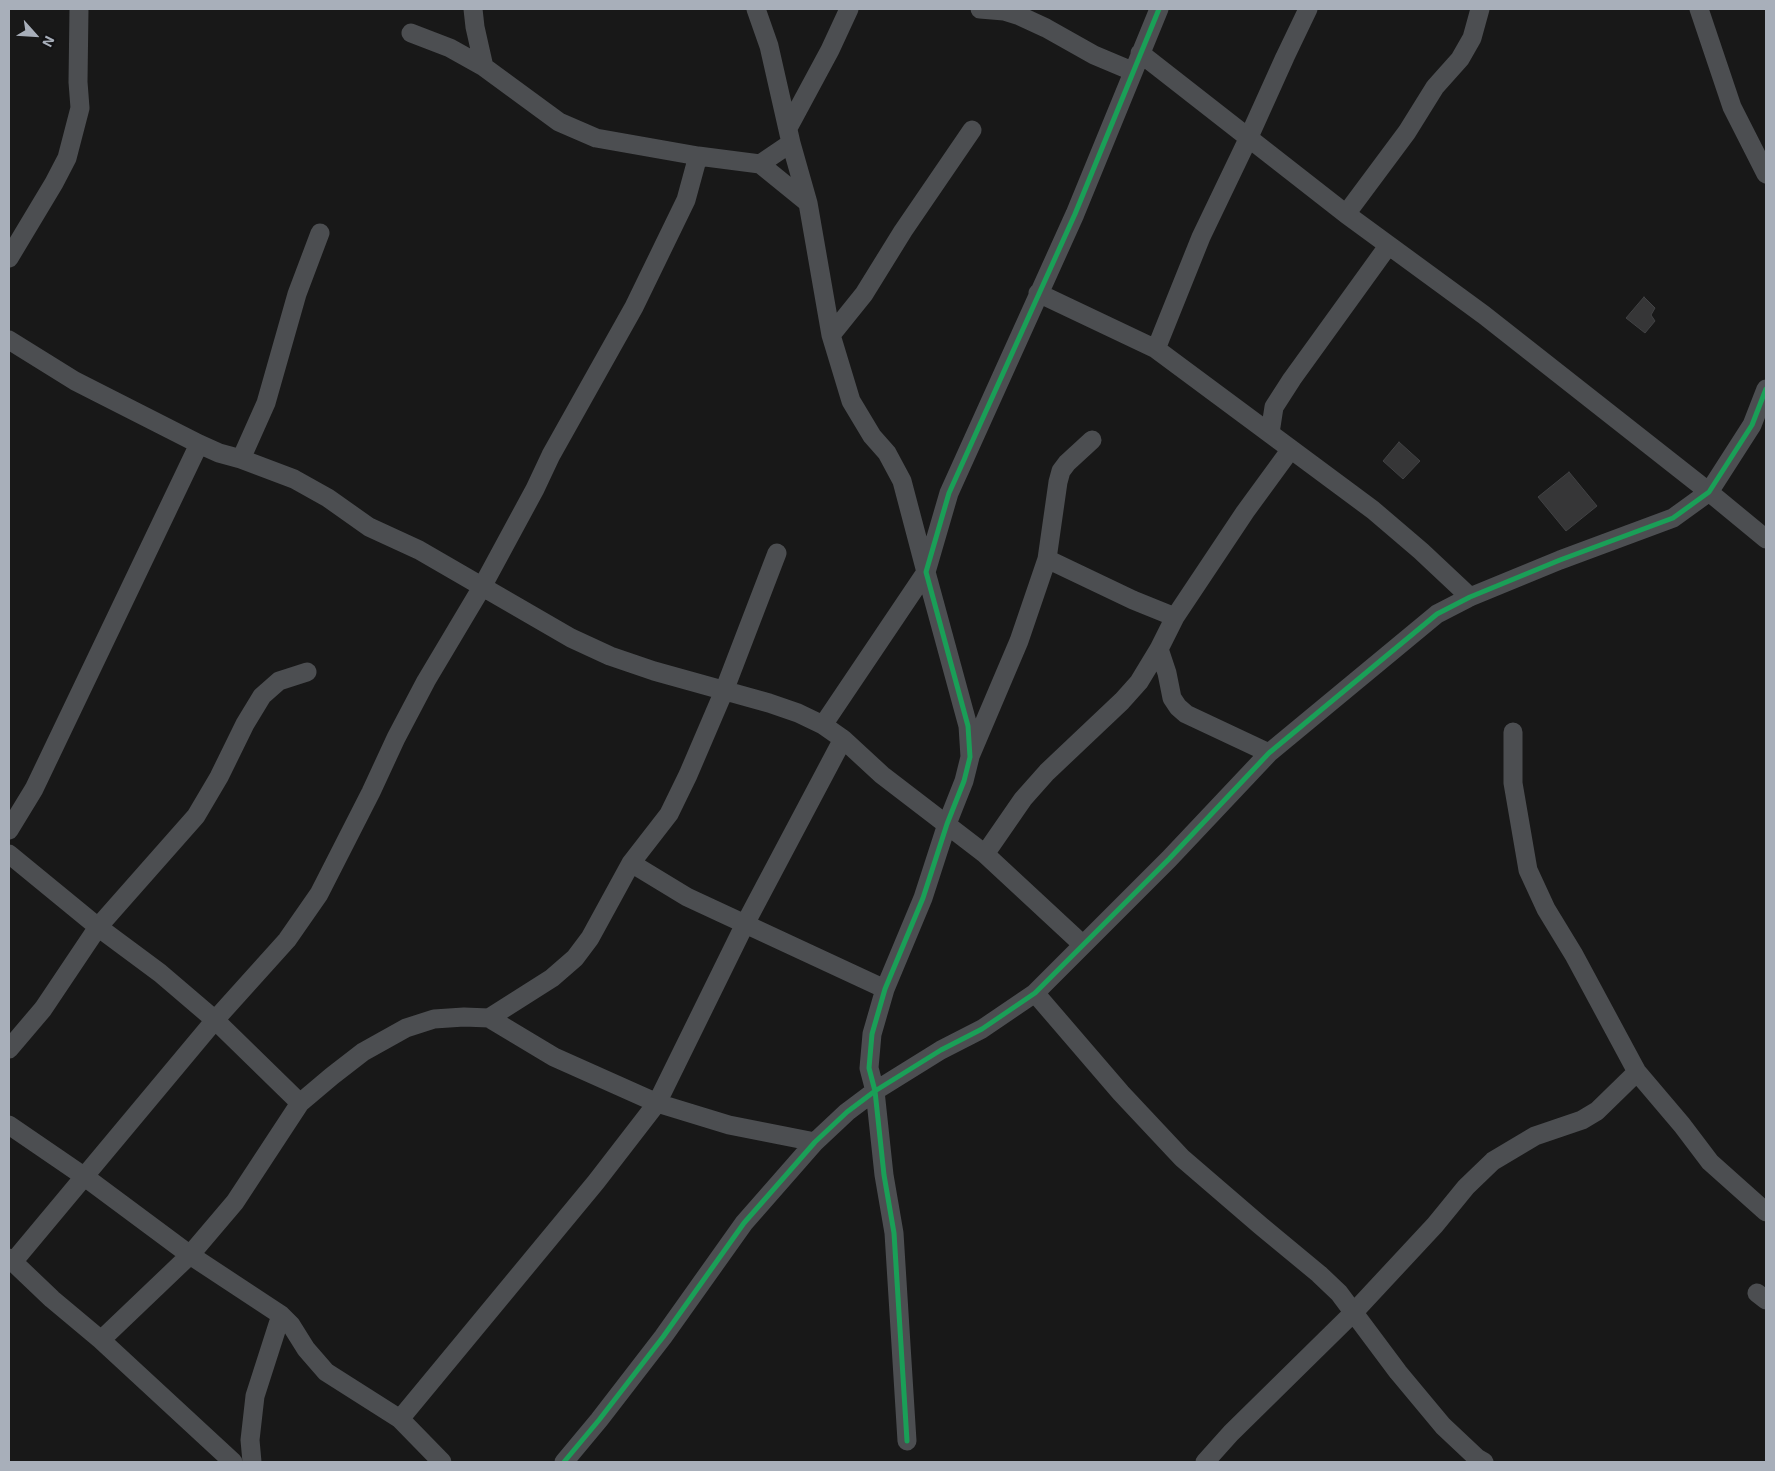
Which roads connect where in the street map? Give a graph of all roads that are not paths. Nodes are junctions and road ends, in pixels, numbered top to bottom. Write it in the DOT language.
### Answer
graph roads {
  1 [pos="79,9"];
  2 [pos="473,9"];
  3 [pos="756,9"];
  4 [pos="849,9"];
  5 [pos="980,9"];
  6 [pos="1159,9"];
  7 [pos="1308,9"];
  8 [pos="1480,9"];
  9 [pos="1699,9"];
  10 [pos="411,33"];
  11 [pos="1140,53"];
  12 [pos="484,67"];
  13 [pos="1132,71"];
  14 [pos="972,130"];
  15 [pos="789,136"];
  16 [pos="1248,139"];
  17 [pos="698,156"];
  18 [pos="760,164"];
  19 [pos="1766,174"];
  20 [pos="808,202"];
  21 [pos="1346,214"];
  22 [pos="320,233"];
  23 [pos="1388,246"];
  24 [pos="9,258"];
  25 [pos="1038,293"];
  26 [pos="831,335"];
  27 [pos="9,340"];
  28 [pos="1156,348"];
  29 [pos="1766,389"];
  30 [pos="1274,407"];
  31 [pos="1250,418"];
  32 [pos="1270,433"];
  33 [pos="1092,440"];
  34 [pos="199,444"];
  35 [pos="1291,450"];
  36 [pos="242,459"];
  37 [pos="1709,492"];
  38 [pos="1766,539"];
  39 [pos="777,554"];
  40 [pos="1047,559"];
  41 [pos="926,572"];
  42 [pos="482,587"];
  43 [pos="1470,597"];
  44 [pos="1174,616"];
  45 [pos="1159,649"];
  46 [pos="307,672"];
  47 [pos="724,691"];
  48 [pos="823,726"];
  49 [pos="1513,732"];
  50 [pos="843,738"];
  51 [pos="1269,753"];
  52 [pos="970,757"];
  53 [pos="947,824"];
  54 [pos="9,830"];
  55 [pos="9,854"];
  56 [pos="986,854"];
  57 [pos="631,863"];
  58 [pos="745,924"];
  59 [pos="98,927"];
  60 [pos="1082,944"];
  61 [pos="885,989"];
  62 [pos="1035,993"];
  63 [pos="489,1018"];
  64 [pos="215,1020"];
  65 [pos="9,1049"];
  66 [pos="1637,1072"];
  67 [pos="874,1091"];
  68 [pos="300,1103"];
  69 [pos="657,1103"];
  70 [pos="9,1125"];
  71 [pos="816,1142"];
  72 [pos="85,1177"];
  73 [pos="1766,1212"];
  74 [pos="190,1255"];
  75 [pos="11,1260"];
  76 [pos="1354,1312"];
  77 [pos="281,1315"];
  78 [pos="101,1340"];
  79 [pos="400,1419"];
  80 [pos="907,1441"];
  81 [pos="233,1462"];
  82 [pos="252,1462"];
  83 [pos="442,1462"];
  84 [pos="564,1462"];
  85 [pos="1205,1462"];
  86 [pos="1484,1462"];
  1 -- 24 [label="street"];
  2 -- 12 [label="street"];
  3 -- 15 [label="street"];
  4 -- 15 [label="street"];
  5 -- 13 [label="street"];
  6 -- 11 [label="street"];
  7 -- 16 [label="street"];
  8 -- 21 [label="street"];
  9 -- 19 [label="street"];
  10 -- 12 [label="street"];
  11 -- 13 [label="street"];
  11 -- 16 [label="street"];
  12 -- 17 [label="street"];
  13 -- 25 [label="street"];
  14 -- 26 [label="street"];
  15 -- 18 [label="street"];
  15 -- 20 [label="street"];
  16 -- 21 [label="street"];
  16 -- 28 [label="street"];
  17 -- 18 [label="street"];
  17 -- 42 [label="street"];
  18 -- 20 [label="street"];
  20 -- 26 [label="street"];
  21 -- 23 [label="street"];
  22 -- 36 [label="street"];
  23 -- 30 [label="street"];
  23 -- 37 [label="street"];
  25 -- 28 [label="street"];
  25 -- 41 [label="street"];
  26 -- 41 [label="street"];
  27 -- 34 [label="street"];
  28 -- 31 [label="street"];
  29 -- 37 [label="street"];
  30 -- 31 [label="street"];
  30 -- 32 [label="street"];
  31 -- 32 [label="street"];
  32 -- 35 [label="street"];
  33 -- 40 [label="street"];
  34 -- 36 [label="street"];
  34 -- 54 [label="street"];
  35 -- 43 [label="street"];
  35 -- 44 [label="street"];
  36 -- 42 [label="street"];
  37 -- 38 [label="street"];
  37 -- 43 [label="street"];
  39 -- 47 [label="street"];
  40 -- 44 [label="street"];
  40 -- 52 [label="street"];
  41 -- 48 [label="street"];
  41 -- 52 [label="street"];
  42 -- 47 [label="street"];
  42 -- 64 [label="street"];
  43 -- 51 [label="street"];
  44 -- 45 [label="street"];
  45 -- 51 [label="street"];
  45 -- 56 [label="street"];
  46 -- 59 [label="street"];
  47 -- 48 [label="street"];
  47 -- 57 [label="street"];
  48 -- 50 [label="street"];
  49 -- 66 [label="street"];
  50 -- 53 [label="street"];
  50 -- 58 [label="street"];
  51 -- 60 [label="street"];
  52 -- 53 [label="street"];
  53 -- 56 [label="street"];
  53 -- 61 [label="street"];
  55 -- 59 [label="street"];
  56 -- 60 [label="street"];
  57 -- 58 [label="street"];
  57 -- 63 [label="street"];
  58 -- 61 [label="street"];
  58 -- 69 [label="street"];
  59 -- 64 [label="street"];
  59 -- 65 [label="street"];
  60 -- 62 [label="street"];
  61 -- 67 [label="street"];
  62 -- 67 [label="street"];
  62 -- 76 [label="street"];
  63 -- 68 [label="street"];
  63 -- 69 [label="street"];
  64 -- 68 [label="street"];
  64 -- 72 [label="street"];
  66 -- 73 [label="street"];
  66 -- 76 [label="street"];
  67 -- 71 [label="street"];
  67 -- 80 [label="street"];
  68 -- 74 [label="street"];
  69 -- 71 [label="street"];
  69 -- 79 [label="street"];
  70 -- 72 [label="street"];
  71 -- 84 [label="street"];
  72 -- 74 [label="street"];
  72 -- 75 [label="street"];
  74 -- 77 [label="street"];
  74 -- 78 [label="street"];
  75 -- 78 [label="street"];
  76 -- 85 [label="street"];
  76 -- 86 [label="street"];
  77 -- 79 [label="street"];
  77 -- 82 [label="street"];
  78 -- 81 [label="street"];
  79 -- 83 [label="street"];
}
